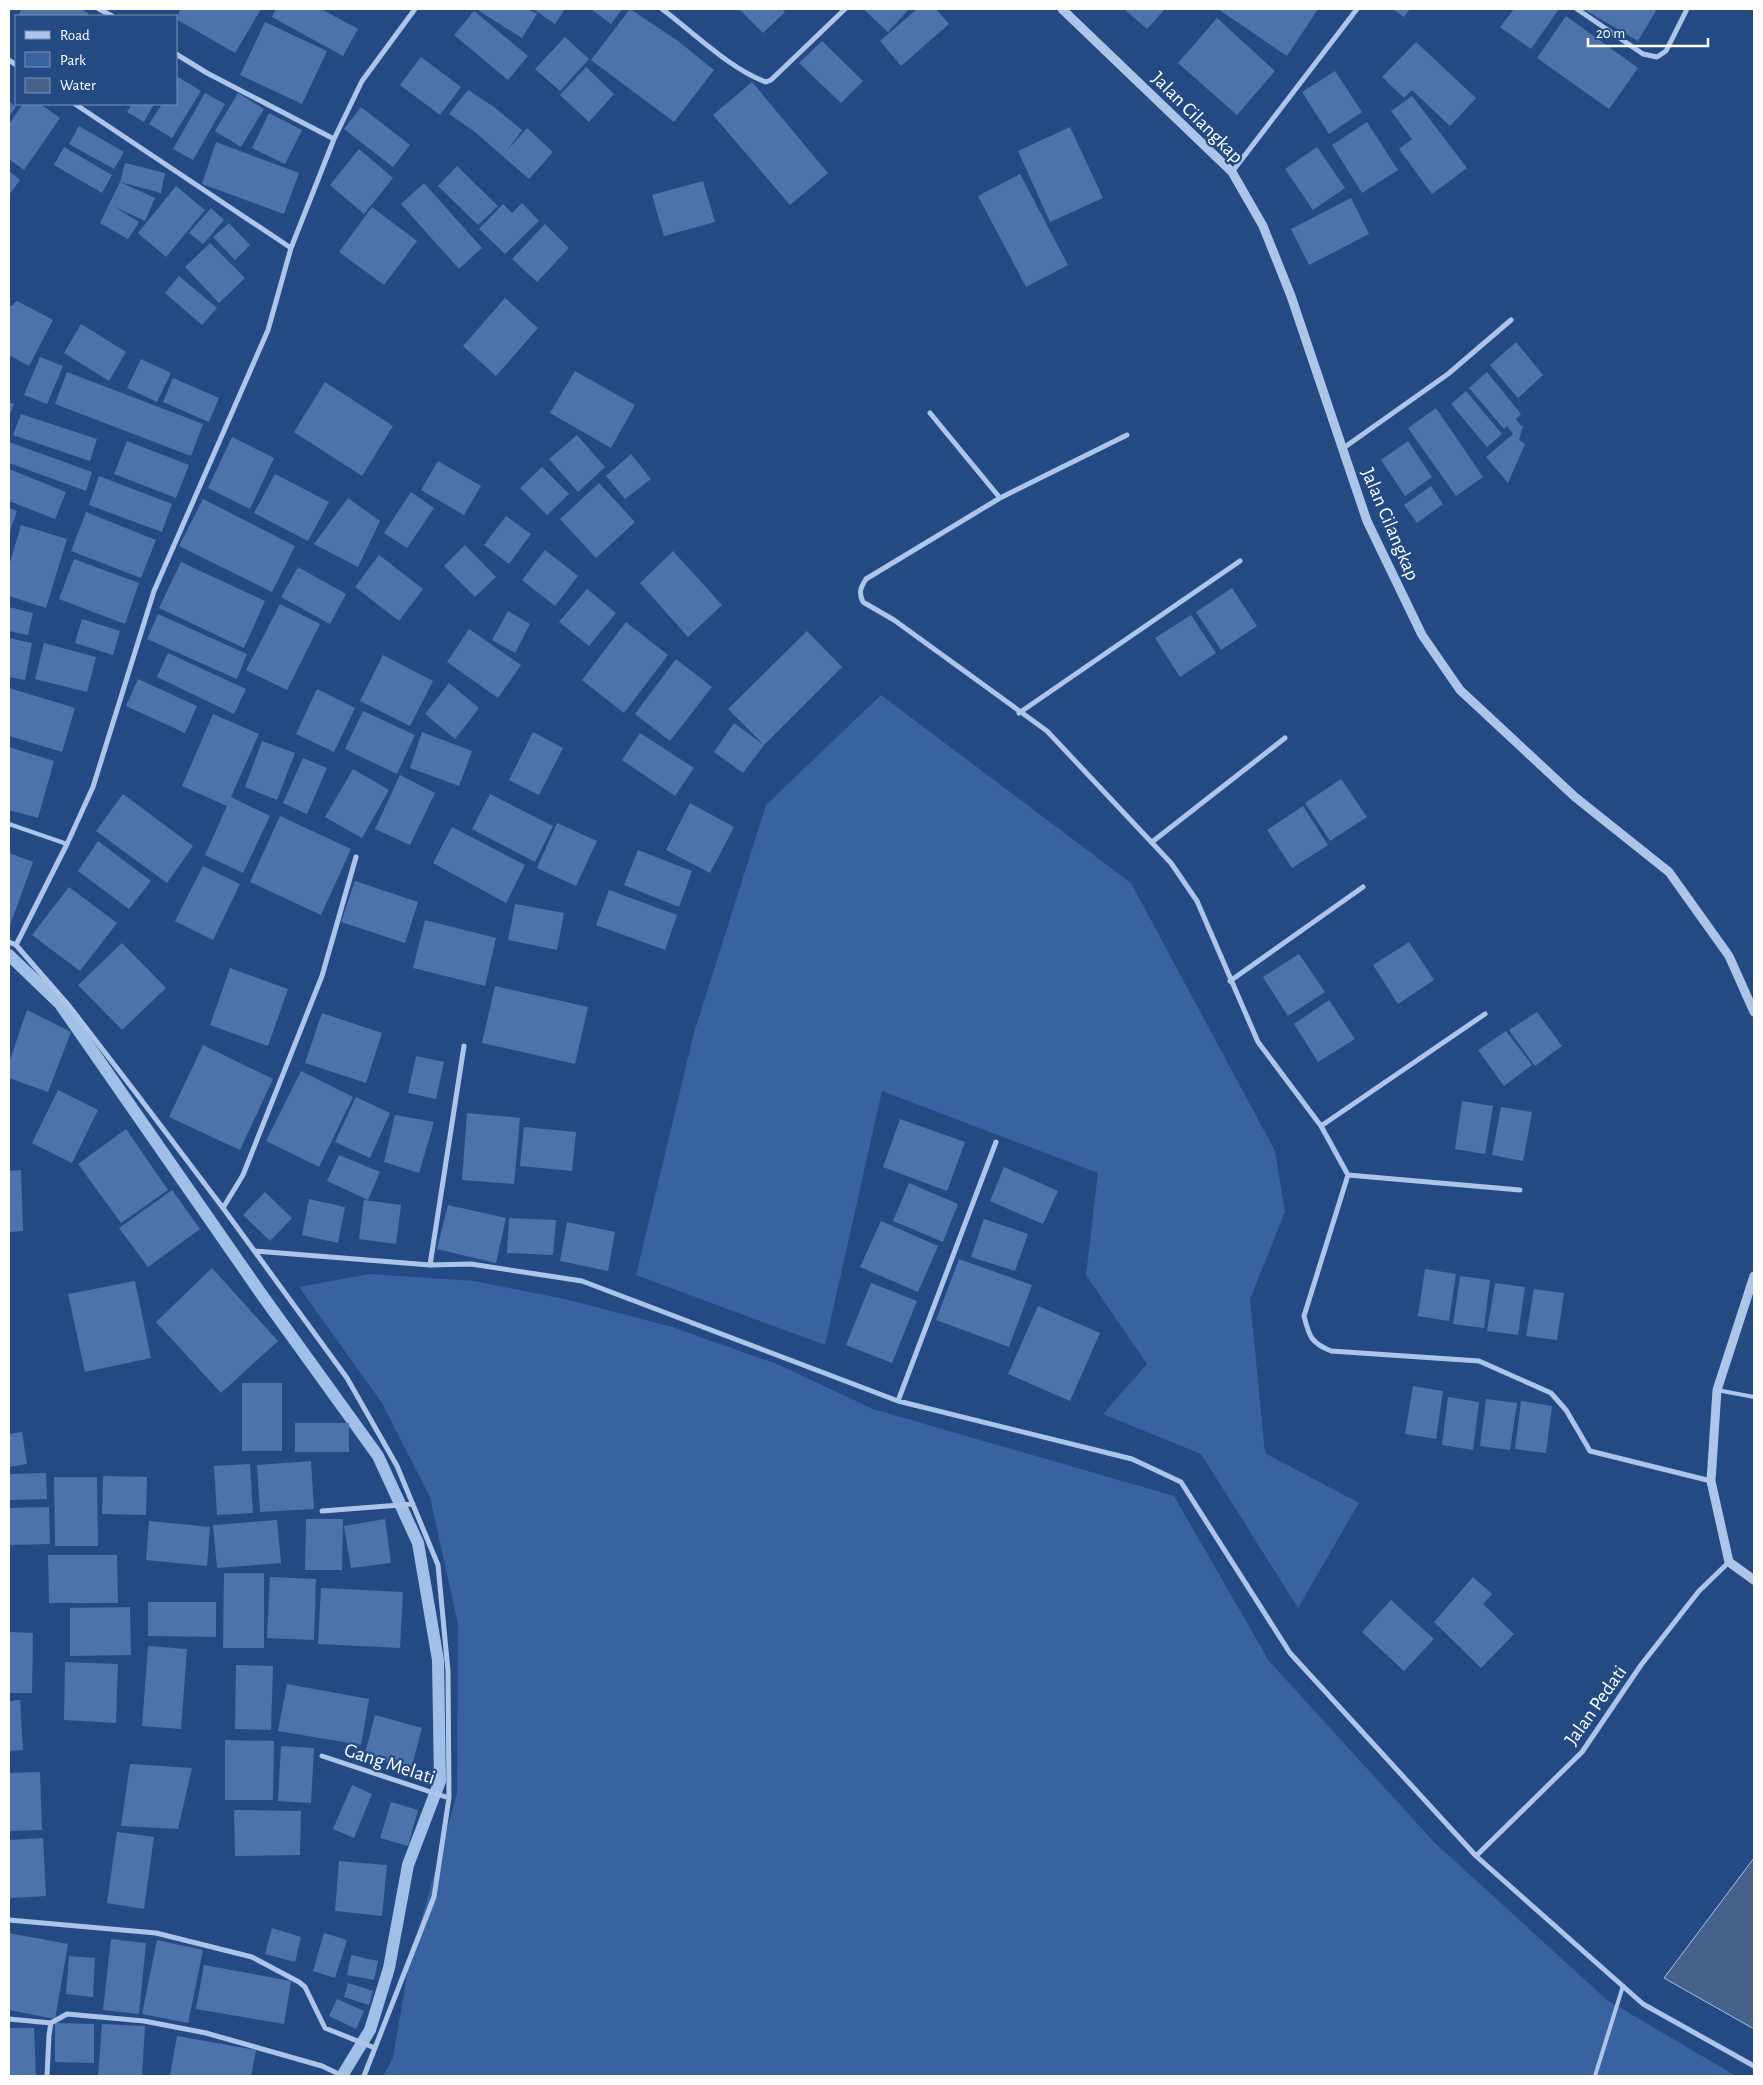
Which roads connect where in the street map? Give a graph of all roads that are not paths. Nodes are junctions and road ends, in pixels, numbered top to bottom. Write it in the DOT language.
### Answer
graph roads {
  1 [pos="415,9"];
  2 [pos="662,9"];
  3 [pos="845,9"];
  4 [pos="1062,9"];
  5 [pos="1356,9"];
  6 [pos="1578,9"];
  7 [pos="1687,9"];
  8 [pos="178,55"];
  9 [pos="76,105"];
  10 [pos="334,139"];
  11 [pos="1232,172"];
  12 [pos="291,248"];
  13 [pos="1511,320"];
  14 [pos="930,413"];
  15 [pos="1127,435"];
  16 [pos="1342,450"];
  17 [pos="1000,498"];
  18 [pos="1240,561"];
  19 [pos="1020,713"];
  20 [pos="1284,738"];
  21 [pos="9,824"];
  22 [pos="1152,842"];
  23 [pos="67,844"];
  24 [pos="356,857"];
  25 [pos="1363,887"];
  26 [pos="9,942"];
  27 [pos="16,945"];
  28 [pos="1230,981"];
  29 [pos="1754,1012"];
  30 [pos="1486,1014"];
  31 [pos="464,1046"];
  32 [pos="1320,1126"];
  33 [pos="996,1142"];
  34 [pos="1348,1175"];
  35 [pos="1520,1190"];
  36 [pos="223,1208"];
  37 [pos="255,1251"];
  38 [pos="430,1265"];
  39 [pos="1754,1276"];
  40 [pos="1717,1390"];
  41 [pos="1754,1397"];
  42 [pos="898,1401"];
  43 [pos="1711,1481"];
  44 [pos="414,1504"];
  45 [pos="322,1511"];
  46 [pos="1729,1562"];
  47 [pos="1754,1580"];
  48 [pos="322,1756"];
  49 [pos="449,1798"];
  50 [pos="1476,1856"];
  51 [pos="9,1920"];
  52 [pos="1623,1986"];
  53 [pos="9,2019"];
  54 [pos="51,2023"];
  55 [pos="372,2047"];
  56 [pos="1754,2066"];
  57 [pos="47,2076"];
  58 [pos="342,2076"];
  59 [pos="364,2076"];
  60 [pos="1595,2076"];
  1 -- 10 [label="street"];
  2 -- 3 [label="street"];
  4 -- 11 [label="street, Jalan Cilangkap"];
  5 -- 11 [label="street"];
  6 -- 7 [label="street"];
  8 -- 10 [label="street"];
  9 -- 12 [label="street"];
  10 -- 12 [label="street"];
  11 -- 16 [label="street, Jalan Cilangkap"];
  12 -- 23 [label="street"];
  13 -- 16 [label="street"];
  14 -- 17 [label="street"];
  15 -- 17 [label="street"];
  16 -- 29 [label="street, Jalan Cilangkap"];
  17 -- 19 [label="street"];
  18 -- 19 [label="street"];
  19 -- 22 [label="street"];
  20 -- 22 [label="street"];
  21 -- 23 [label="lane"];
  22 -- 28 [label="street"];
  23 -- 27 [label="street"];
  24 -- 36 [label="street"];
  25 -- 28 [label="street"];
  26 -- 27 [label="street"];
  27 -- 36 [label="street"];
  28 -- 32 [label="street"];
  30 -- 32 [label="street"];
  31 -- 38 [label="street"];
  32 -- 34 [label="street"];
  33 -- 42 [label="street"];
  34 -- 35 [label="street"];
  34 -- 43 [label="street"];
  36 -- 37 [label="street"];
  37 -- 38 [label="street"];
  37 -- 44 [label="street"];
  38 -- 42 [label="street"];
  39 -- 40 [label="street"];
  40 -- 41 [label="lane"];
  40 -- 43 [label="street"];
  42 -- 50 [label="street"];
  43 -- 46 [label="street"];
  44 -- 45 [label="street"];
  44 -- 49 [label="street"];
  46 -- 47 [label="street"];
  46 -- 50 [label="street, Jalan Pedati"];
  48 -- 49 [label="street, Gang Melati"];
  49 -- 55 [label="street"];
  50 -- 52 [label="street"];
  51 -- 55 [label="street"];
  52 -- 56 [label="street"];
  52 -- 60 [label="lane"];
  53 -- 54 [label="street"];
  54 -- 57 [label="street"];
  54 -- 58 [label="street"];
  55 -- 59 [label="street"];
}
